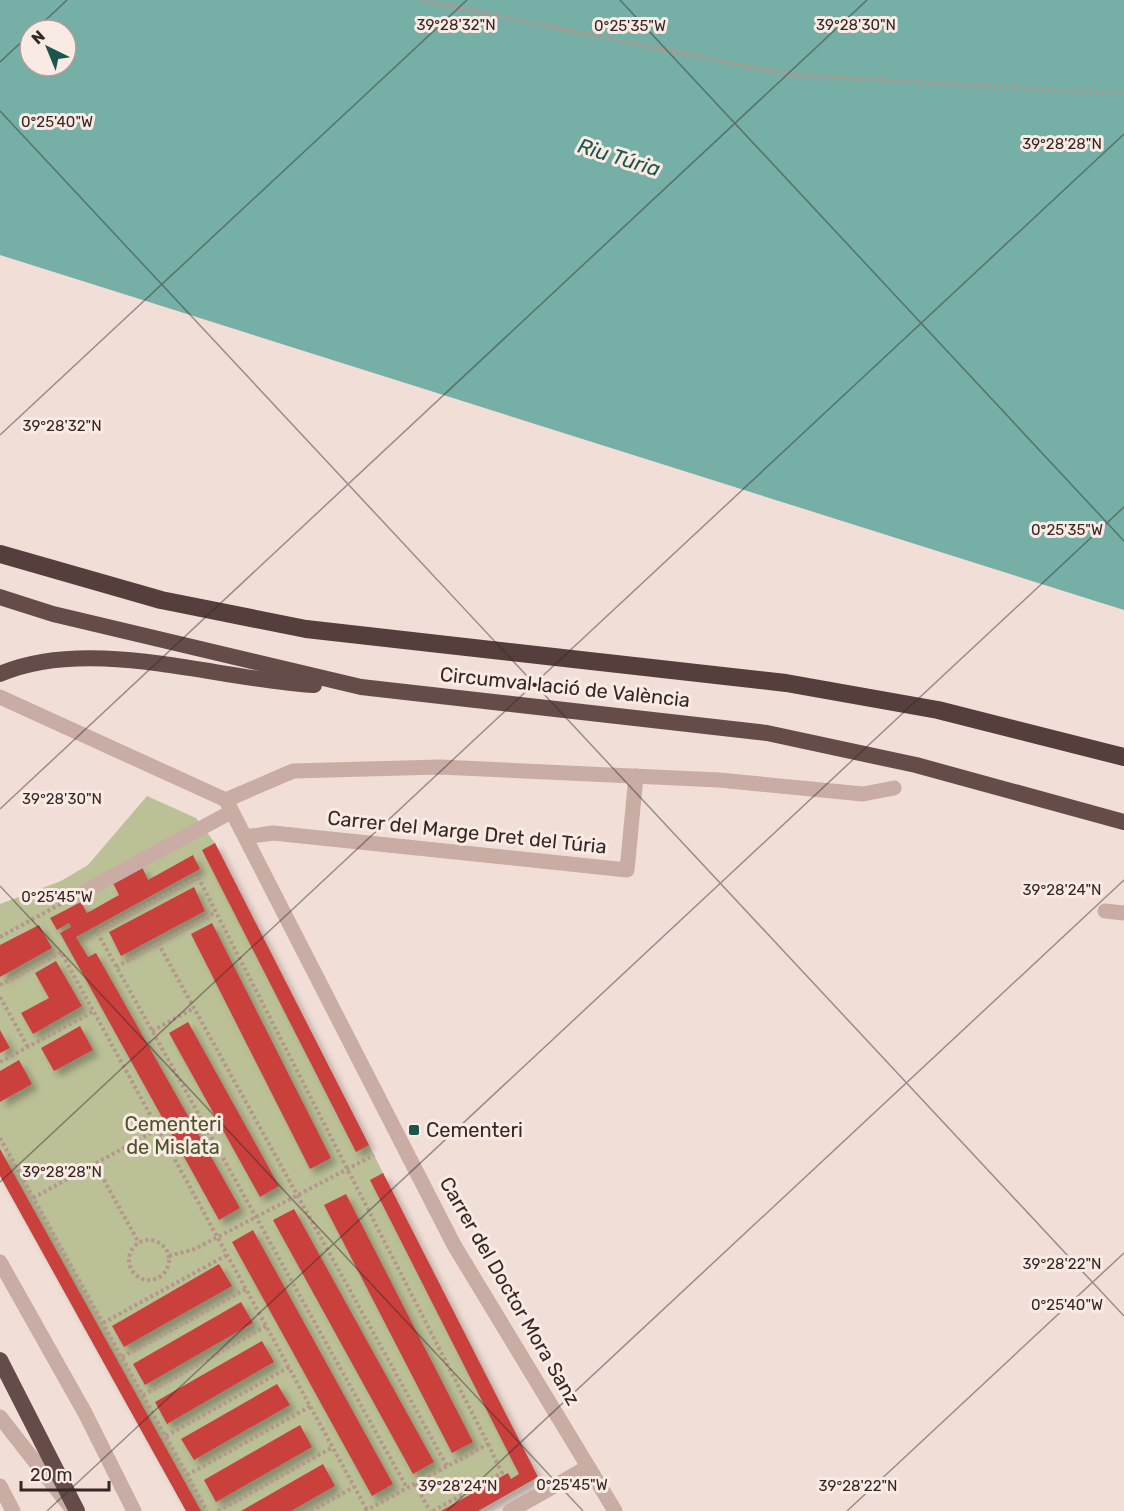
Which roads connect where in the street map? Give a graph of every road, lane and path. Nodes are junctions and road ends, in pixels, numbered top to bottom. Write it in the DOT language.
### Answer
graph roads {
  1 [pos="418,0"];
  2 [pos="1124,94"];
  3 [pos="0,554"];
  4 [pos="0,597"];
  5 [pos="5,672"];
  6 [pos="362,687"];
  7 [pos="0,697"];
  8 [pos="1124,756"];
  9 [pos="636,776"];
  10 [pos="894,788"];
  11 [pos="229,806"];
  12 [pos="1124,822"];
  13 [pos="245,837"];
  14 [pos="87,890"];
  15 [pos="1105,911"];
  16 [pos="216,912"];
  17 [pos="1124,913"];
  18 [pos="0,937"];
  19 [pos="158,943"];
  20 [pos="116,966"];
  21 [pos="0,985"];
  22 [pos="0,997"];
  23 [pos="194,1008"];
  24 [pos="94,1011"];
  25 [pos="152,1031"];
  26 [pos="28,1047"];
  27 [pos="0,1062"];
  28 [pos="158,1129"];
  29 [pos="0,1138"];
  30 [pos="374,1155"];
  31 [pos="95,1164"];
  32 [pos="347,1169"];
  33 [pos="297,1194"];
  34 [pos="33,1198"];
  35 [pos="255,1216"];
  36 [pos="217,1236"];
  37 [pos="139,1243"];
  38 [pos="228,1255"];
  39 [pos="169,1256"];
  40 [pos="0,1262"];
  41 [pos="246,1288"];
  42 [pos="103,1323"];
  43 [pos="266,1326"];
  44 [pos="122,1357"];
  45 [pos="0,1360"];
  46 [pos="289,1367"];
  47 [pos="143,1395"];
  48 [pos="310,1406"];
  49 [pos="0,1417"];
  50 [pos="165,1436"];
  51 [pos="488,1444"];
  52 [pos="333,1447"];
  53 [pos="447,1466"];
  54 [pos="588,1467"];
  55 [pos="187,1475"];
  56 [pos="415,1484"];
  57 [pos="0,1486"];
  58 [pos="354,1487"];
  59 [pos="407,1488"];
  60 [pos="318,1509"];
  61 [pos="366,1510"];
  62 [pos="13,1511"];
  63 [pos="75,1511"];
  64 [pos="134,1511"];
  65 [pos="207,1511"];
  66 [pos="218,1511"];
  67 [pos="311,1511"];
  68 [pos="432,1511"];
  69 [pos="510,1511"];
  70 [pos="615,1511"];
  1 -- 2 [label="path"];
  3 -- 8 [label="highway, Circumval·lació de València"];
  4 -- 6 [label="highway, Circumval·lació de València"];
  5 -- 6 [label="highway"];
  6 -- 12 [label="highway, Circumval·lació de València"];
  7 -- 11 [label="street"];
  9 -- 10 [label="street"];
  9 -- 11 [label="street"];
  9 -- 13 [label="street, Carrer del Marge Dret del Túria"];
  11 -- 13 [label="street, Carrer del Doctor Mora Sanz"];
  11 -- 14 [label="street"];
  13 -- 54 [label="street, Carrer del Doctor Mora Sanz"];
  14 -- 18 [label="path"];
  15 -- 17 [label="street"];
  16 -- 19 [label="path"];
  16 -- 20 [label="path"];
  16 -- 32 [label="path"];
  19 -- 20 [label="path"];
  19 -- 23 [label="path"];
  20 -- 25 [label="path"];
  21 -- 24 [label="path"];
  22 -- 26 [label="path"];
  23 -- 25 [label="path"];
  23 -- 33 [label="path"];
  24 -- 26 [label="path"];
  24 -- 28 [label="path"];
  25 -- 35 [label="path"];
  26 -- 27 [label="path"];
  28 -- 31 [label="path"];
  28 -- 36 [label="path"];
  29 -- 34 [label="path"];
  30 -- 32 [label="path"];
  31 -- 34 [label="path"];
  31 -- 37 [label="path"];
  32 -- 33 [label="path"];
  32 -- 51 [label="path"];
  33 -- 35 [label="path"];
  33 -- 53 [label="path"];
  34 -- 42 [label="path"];
  35 -- 36 [label="path"];
  35 -- 59 [label="path"];
  36 -- 38 [label="path"];
  36 -- 39 [label="path"];
  37 -- 39 [label="path"];
  37 -- 39 [label="path"];
  38 -- 41 [label="path"];
  38 -- 42 [label="path"];
  40 -- 64 [label="street"];
  41 -- 43 [label="path"];
  41 -- 44 [label="path"];
  42 -- 44 [label="path"];
  43 -- 46 [label="path"];
  43 -- 47 [label="path"];
  44 -- 47 [label="path"];
  45 -- 63 [label="highway"];
  46 -- 48 [label="path"];
  46 -- 50 [label="path"];
  47 -- 50 [label="path"];
  48 -- 52 [label="path"];
  48 -- 55 [label="path"];
  49 -- 63 [label="street"];
  50 -- 55 [label="path"];
  51 -- 53 [label="path"];
  51 -- 68 [label="path"];
  52 -- 58 [label="path"];
  52 -- 66 [label="path"];
  53 -- 56 [label="path"];
  54 -- 69 [label="street"];
  54 -- 70 [label="street, Carrer del Doctor Mora Sanz"];
  55 -- 65 [label="path"];
  56 -- 59 [label="path"];
  56 -- 68 [label="path"];
  57 -- 62 [label="street"];
  58 -- 60 [label="path"];
  58 -- 61 [label="path"];
  59 -- 61 [label="path"];
  60 -- 67 [label="path"];
}
